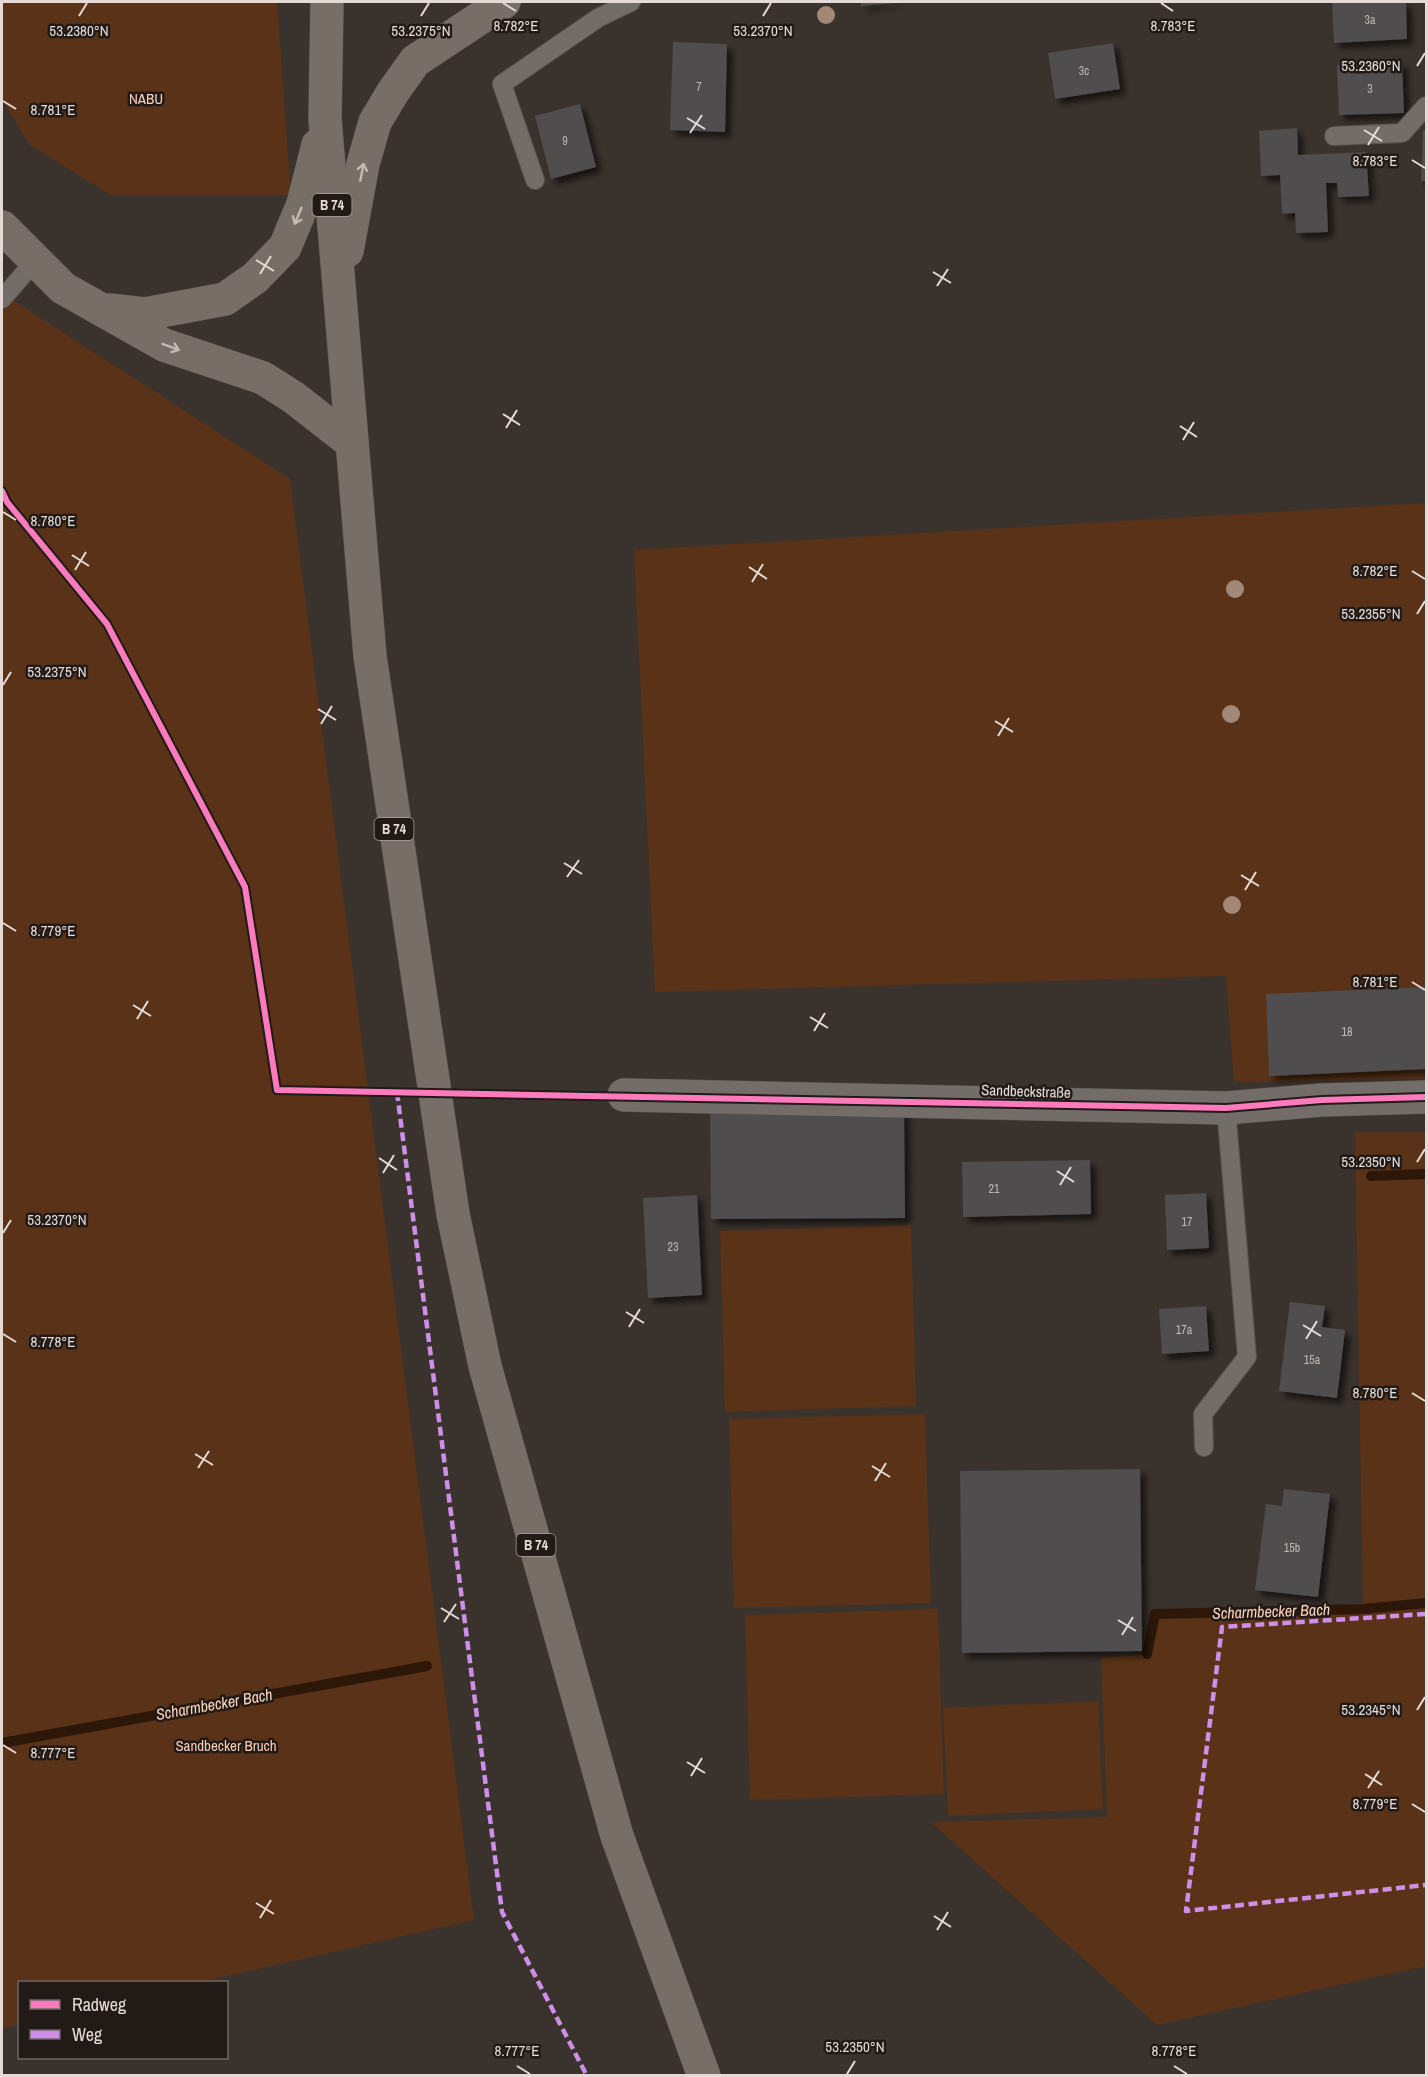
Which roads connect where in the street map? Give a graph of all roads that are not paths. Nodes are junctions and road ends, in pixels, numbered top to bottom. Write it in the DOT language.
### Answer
graph roads {
  1 [pos="327,2"];
  2 [pos="504,2"];
  3 [pos="631,2"];
  4 [pos="1426,106"];
  5 [pos="325,119"];
  6 [pos="1334,136"];
  7 [pos="535,180"];
  8 [pos="2,227"];
  9 [pos="34,262"];
  10 [pos="339,291"];
  11 [pos="2,299"];
  12 [pos="101,309"];
  13 [pos="352,443"];
  14 [pos="624,1095"];
  15 [pos="1426,1097"];
  16 [pos="1226,1108"];
  17 [pos="1204,1447"];
  18 [pos="704,2076"];
  1 -- 5 [label="main road, B 74"];
  10 -- 2 [label="main road, one-way"];
  3 -- 7 [label="lane"];
  4 -- 6 [label="lane"];
  5 -- 10 [label="main road, B 74"];
  5 -- 12 [label="main road, one-way"];
  8 -- 9 [label="main road"];
  9 -- 11 [label="lane"];
  9 -- 12 [label="main road"];
  10 -- 13 [label="main road, B 74"];
  12 -- 13 [label="main road, one-way"];
  13 -- 18 [label="main road, B 74"];
  14 -- 16 [label="street, Sandbeckstraße"];
  15 -- 16 [label="street, Sandbeckstraße"];
  16 -- 17 [label="lane"];
}
